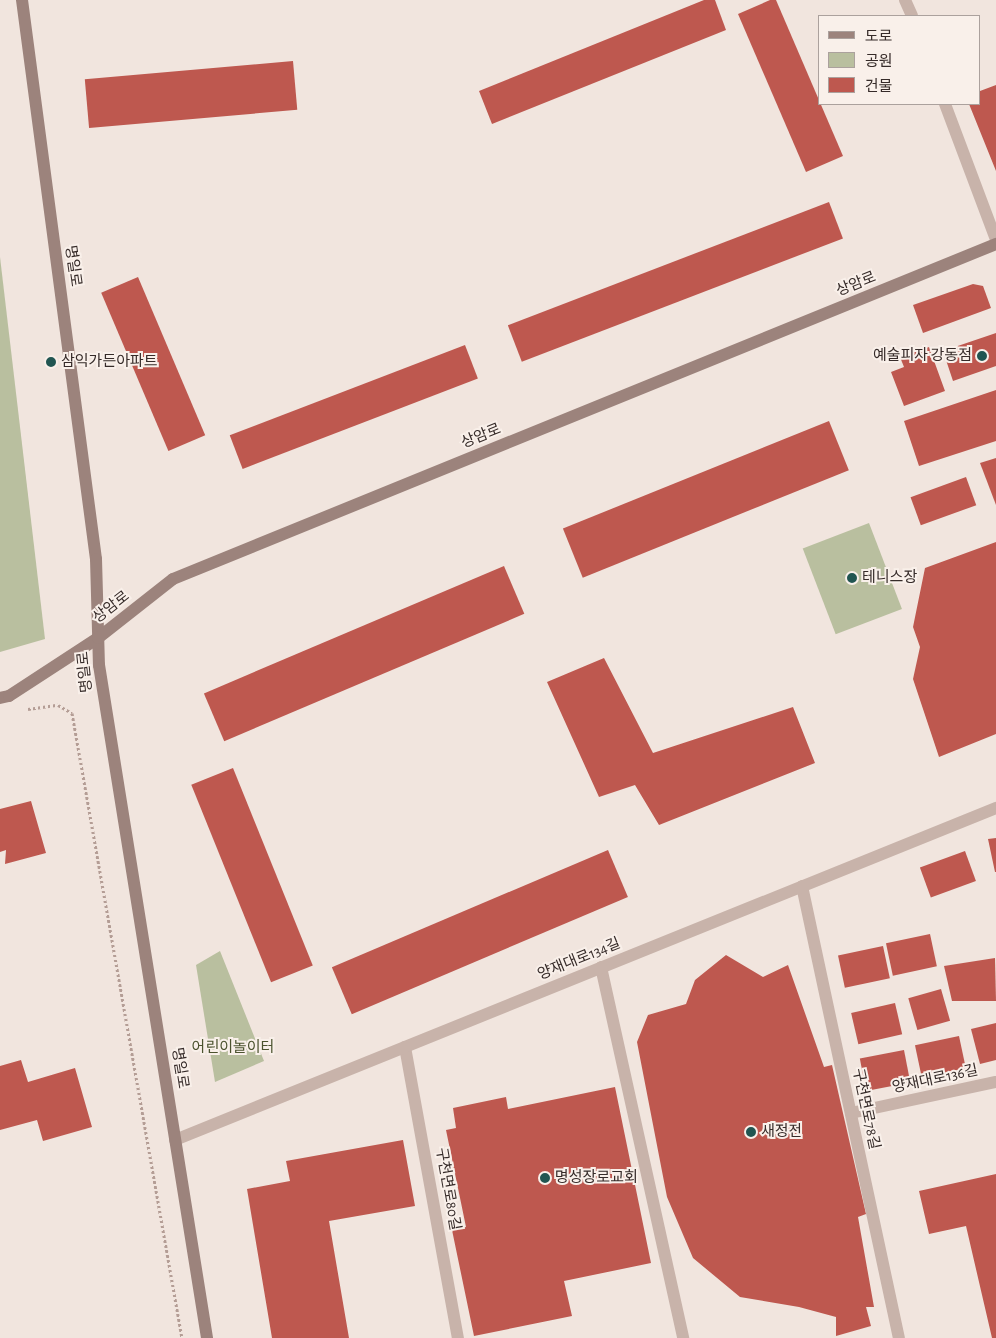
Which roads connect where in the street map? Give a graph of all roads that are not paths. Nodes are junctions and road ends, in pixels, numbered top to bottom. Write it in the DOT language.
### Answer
graph roads {
  1 [pos="22,0"];
  2 [pos="906,0"];
  3 [pos="912,15"];
  4 [pos="945,105"];
  5 [pos="996,240"];
  6 [pos="996,244"];
  7 [pos="98,638"];
  8 [pos="0,698"];
  9 [pos="996,808"];
  10 [pos="802,886"];
  11 [pos="602,967"];
  12 [pos="405,1047"];
  13 [pos="996,1082"];
  14 [pos="851,1113"];
  15 [pos="175,1140"];
  16 [pos="207,1338"];
  17 [pos="458,1338"];
  18 [pos="683,1338"];
  19 [pos="899,1338"];
  1 -- 7 [label="street, 명일로"];
  2 -- 3 [label="street"];
  4 -- 5 [label="street"];
  6 -- 7 [label="street, 상암로"];
  7 -- 8 [label="street, 상암로"];
  7 -- 15 [label="street, 명일로"];
  9 -- 10 [label="street, 양재대로134길"];
  10 -- 11 [label="street, 양재대로134길"];
  10 -- 14 [label="street, 구천면로78길"];
  11 -- 12 [label="street, 양재대로134길"];
  11 -- 18 [label="street"];
  12 -- 15 [label="street, 양재대로134길"];
  12 -- 17 [label="street, 구천면로80길"];
  13 -- 14 [label="street, 양재대로136길"];
  14 -- 19 [label="street, 구천면로78길"];
  15 -- 16 [label="street, 명일로"];
}
